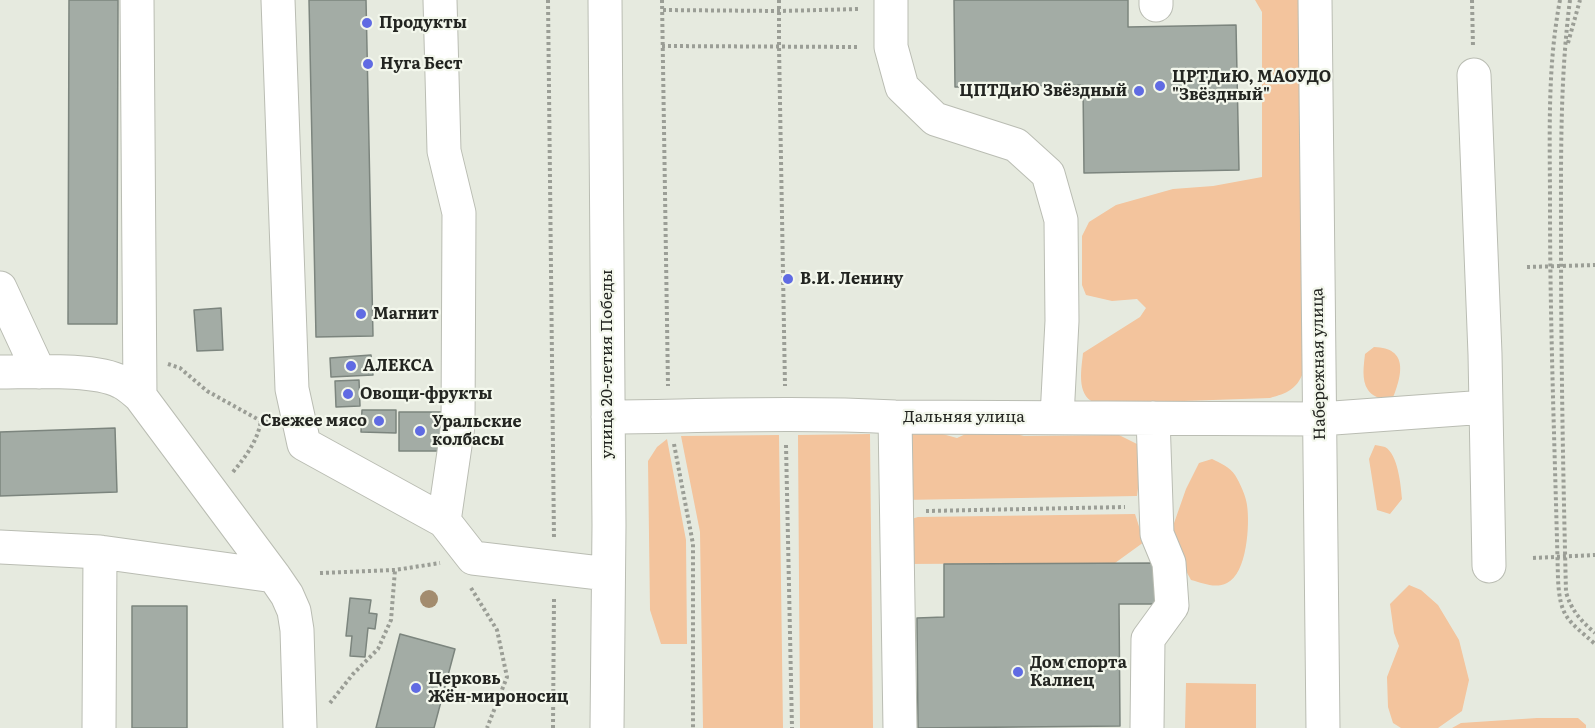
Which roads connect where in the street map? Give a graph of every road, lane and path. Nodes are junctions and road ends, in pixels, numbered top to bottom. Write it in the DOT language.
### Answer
graph roads {
  1 [pos="137,0"];
  2 [pos="278,0"];
  3 [pos="440,0"];
  4 [pos="548,0"];
  5 [pos="605,0"];
  6 [pos="662,0"];
  7 [pos="779,0"];
  8 [pos="1315,0"];
  9 [pos="1472,0"];
  10 [pos="1560,0"];
  11 [pos="1570,0"];
  12 [pos="1580,0"];
  13 [pos="878,4"];
  14 [pos="663,10"];
  15 [pos="779,10"];
  16 [pos="662,46"];
  17 [pos="779,46"];
  18 [pos="863,47"];
  19 [pos="1564,56"];
  20 [pos="1474,75"];
  21 [pos="1595,265"];
  22 [pos="1561,266"];
  23 [pos="1527,267"];
  24 [pos="1551,267"];
  25 [pos="0,288"];
  26 [pos="140,358"];
  27 [pos="0,372"];
  28 [pos="39,372"];
  29 [pos="140,396"];
  30 [pos="1486,407"];
  31 [pos="786,415"];
  32 [pos="669,416"];
  33 [pos="608,417"];
  34 [pos="894,417"];
  35 [pos="1057,417"];
  36 [pos="1153,418"];
  37 [pos="1320,419"];
  38 [pos="261,421"];
  39 [pos="300,427"];
  40 [pos="214,495"];
  41 [pos="1156,506"];
  42 [pos="896,512"];
  43 [pos="444,521"];
  44 [pos="0,547"];
  45 [pos="100,552"];
  46 [pos="1595,555"];
  47 [pos="1565,556"];
  48 [pos="1557,557"];
  49 [pos="1533,558"];
  50 [pos="464,560"];
  51 [pos="1489,566"];
  52 [pos="554,567"];
  53 [pos="395,570"];
  54 [pos="320,573"];
  55 [pos="608,574"];
  56 [pos="274,576"];
  57 [pos="1595,633"];
  58 [pos="1595,644"];
  59 [pos="329,704"];
  60 [pos="99,728"];
  61 [pos="300,728"];
  62 [pos="487,728"];
  63 [pos="553,728"];
  64 [pos="607,728"];
  65 [pos="693,728"];
  66 [pos="792,728"];
  67 [pos="900,728"];
  68 [pos="1147,728"];
  69 [pos="1323,728"];
  1 -- 26 [label="street"];
  2 -- 39 [label="street"];
  3 -- 43 [label="street"];
  4 -- 52 [label="path"];
  5 -- 33 [label="street, улица 20-летия Победы"];
  6 -- 14 [label="path"];
  7 -- 15 [label="path"];
  8 -- 37 [label="street, Набережная улица"];
  9 -- 20 [label="path"];
  10 -- 24 [label="path"];
  11 -- 19 [label="path"];
  12 -- 19 [label="path"];
  13 -- 15 [label="path"];
  13 -- 35 [label="street"];
  14 -- 15 [label="path"];
  14 -- 16 [label="path"];
  15 -- 17 [label="path"];
  16 -- 17 [label="path"];
  16 -- 32 [label="path"];
  17 -- 18 [label="path"];
  17 -- 31 [label="path"];
  19 -- 22 [label="path"];
  20 -- 30 [label="street"];
  21 -- 22 [label="path"];
  22 -- 24 [label="path"];
  22 -- 47 [label="path"];
  23 -- 24 [label="path"];
  24 -- 48 [label="path"];
  25 -- 28 [label="street"];
  26 -- 29 [label="street"];
  26 -- 38 [label="path"];
  27 -- 28 [label="street"];
  28 -- 29 [label="street"];
  29 -- 40 [label="street"];
  30 -- 37 [label="street, Дальняя улица"];
  30 -- 51 [label="street"];
  31 -- 32 [label="street, Дальняя улица"];
  31 -- 34 [label="street, Дальняя улица"];
  31 -- 66 [label="path"];
  32 -- 33 [label="street, Дальняя улица"];
  32 -- 65 [label="path"];
  33 -- 55 [label="street, улица 20-летия Победы"];
  34 -- 35 [label="street, Дальняя улица"];
  34 -- 42 [label="street"];
  35 -- 36 [label="street, Дальняя улица"];
  36 -- 37 [label="street, Дальняя улица"];
  36 -- 41 [label="street"];
  37 -- 69 [label="street, Набережная улица"];
  38 -- 39 [label="path"];
  38 -- 40 [label="path"];
  39 -- 43 [label="street"];
  40 -- 56 [label="street"];
  41 -- 42 [label="path"];
  41 -- 68 [label="street"];
  42 -- 67 [label="street"];
  43 -- 50 [label="street"];
  44 -- 45 [label="street"];
  45 -- 56 [label="street"];
  45 -- 60 [label="street"];
  46 -- 47 [label="path"];
  47 -- 48 [label="path"];
  47 -- 57 [label="path"];
  48 -- 49 [label="path"];
  48 -- 58 [label="path"];
  50 -- 52 [label="street"];
  50 -- 53 [label="path"];
  50 -- 62 [label="path"];
  52 -- 55 [label="street"];
  52 -- 63 [label="path"];
  53 -- 54 [label="path"];
  53 -- 59 [label="path"];
  55 -- 64 [label="street, улица 20-летия Победы"];
  56 -- 61 [label="street"];
}
